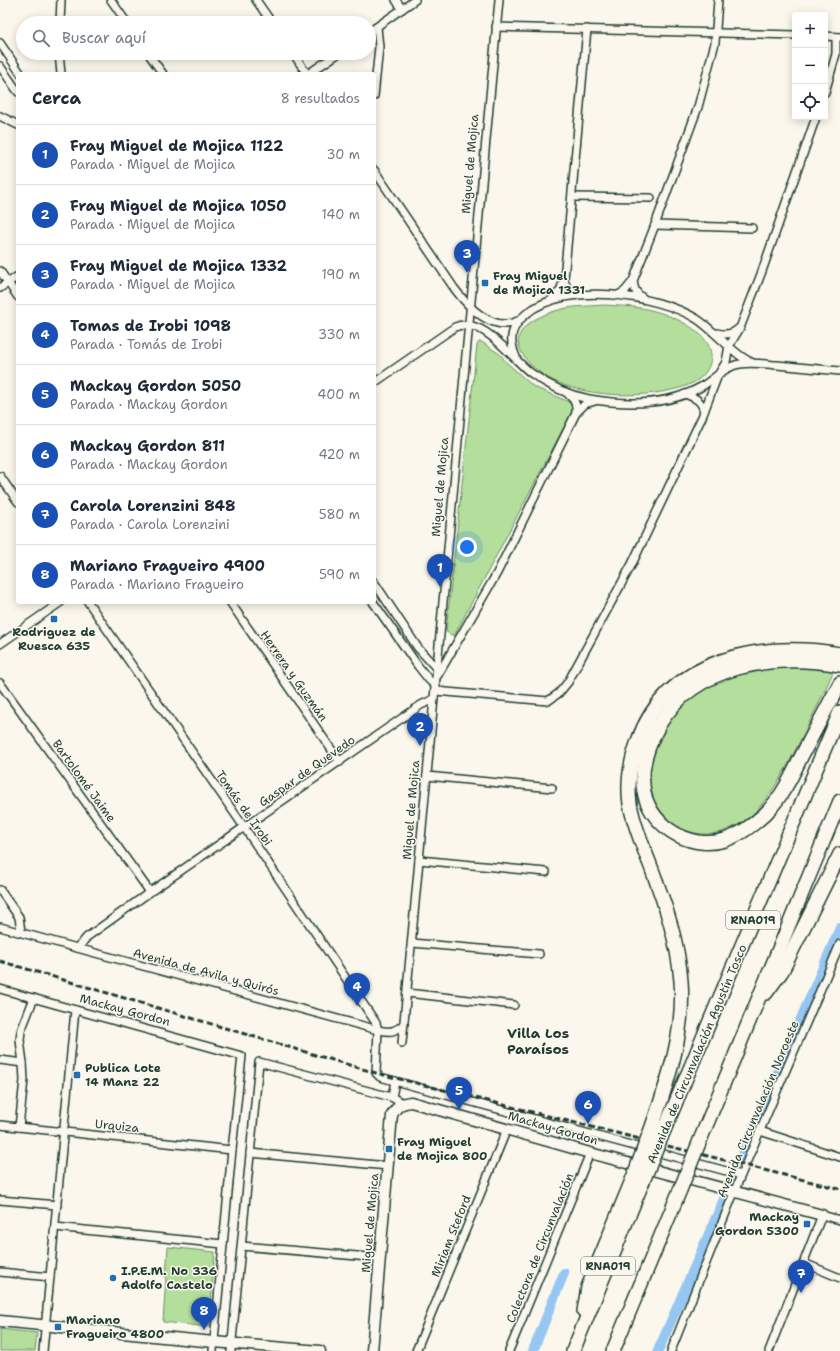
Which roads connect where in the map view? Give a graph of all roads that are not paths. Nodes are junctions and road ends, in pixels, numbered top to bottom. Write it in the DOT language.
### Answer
graph roads {
  1 [pos="62,0"];
  2 [pos="111,0"];
  3 [pos="256,0"];
  4 [pos="396,0"];
  5 [pos="415,0"];
  6 [pos="499,0"];
  7 [pos="718,0"];
  8 [pos="402,9"];
  9 [pos="61,16"];
  10 [pos="122,16"];
  11 [pos="267,16"];
  12 [pos="377,27"];
  13 [pos="496,27"];
  14 [pos="587,29"];
  15 [pos="717,33"];
  16 [pos="792,35"];
  17 [pos="828,36"];
  18 [pos="838,37"];
  19 [pos="0,43"];
  20 [pos="60,60"];
  21 [pos="153,60"];
  22 [pos="297,60"];
  23 [pos="329,60"];
  24 [pos="0,66"];
  25 [pos="21,72"];
  26 [pos="61,72"];
  27 [pos="162,72"];
  28 [pos="306,72"];
  29 [pos="311,72"];
  30 [pos="376,72"];
  31 [pos="827,84"];
  32 [pos="16,89"];
  33 [pos="0,116"];
  34 [pos="815,120"];
  35 [pos="16,124"];
  36 [pos="376,173"];
  37 [pos="572,197"];
  38 [pos="651,198"];
  39 [pos="655,225"];
  40 [pos="752,228"];
  41 [pos="0,271"];
  42 [pos="16,277"];
  43 [pos="564,279"];
  44 [pos="633,281"];
  45 [pos="8,283"];
  46 [pos="0,288"];
  47 [pos="16,294"];
  48 [pos="584,295"];
  49 [pos="618,295"];
  50 [pos="645,300"];
  51 [pos="549,302"];
  52 [pos="470,306"];
  53 [pos="518,321"];
  54 [pos="468,325"];
  55 [pos="740,328"];
  56 [pos="715,333"];
  57 [pos="729,346"];
  58 [pos="517,360"];
  59 [pos="758,363"];
  60 [pos="840,371"];
  61 [pos="718,375"];
  62 [pos="376,378"];
  63 [pos="567,393"];
  64 [pos="685,394"];
  65 [pos="599,400"];
  66 [pos="576,413"];
  67 [pos="702,416"];
  68 [pos="0,476"];
  69 [pos="16,499"];
  70 [pos="376,585"];
  71 [pos="58,604"];
  72 [pos="89,604"];
  73 [pos="231,604"];
  74 [pos="374,604"];
  75 [pos="0,644"];
  76 [pos="837,659"];
  77 [pos="436,672"];
  78 [pos="0,683"];
  79 [pos="840,683"];
  80 [pos="435,688"];
  81 [pos="434,699"];
  82 [pos="840,712"];
  83 [pos="340,762"];
  84 [pos="427,776"];
  85 [pos="552,788"];
  86 [pos="840,801"];
  87 [pos="244,827"];
  88 [pos="840,854"];
  89 [pos="420,860"];
  90 [pos="546,872"];
  91 [pos="0,890"];
  92 [pos="150,892"];
  93 [pos="0,927"];
  94 [pos="21,932"];
  95 [pos="412,943"];
  96 [pos="840,944"];
  97 [pos="78,948"];
  98 [pos="539,954"];
  99 [pos="0,989"];
  100 [pos="407,994"];
  101 [pos="34,998"];
  102 [pos="514,1004"];
  103 [pos="76,1010"];
  104 [pos="753,1012"];
  105 [pos="404,1024"];
  106 [pos="378,1030"];
  107 [pos="402,1043"];
  108 [pos="0,1060"];
  109 [pos="24,1063"];
  110 [pos="395,1081"];
  111 [pos="392,1097"];
  112 [pos="403,1103"];
  113 [pos="0,1125"];
  114 [pos="659,1126"];
  115 [pos="20,1127"];
  116 [pos="507,1129"];
  117 [pos="760,1131"];
  118 [pos="64,1132"];
  119 [pos="232,1150"];
  120 [pos="250,1153"];
  121 [pos="590,1153"];
  122 [pos="840,1157"];
  123 [pos="388,1166"];
  124 [pos="741,1175"];
  125 [pos="735,1191"];
  126 [pos="0,1200"];
  127 [pos="57,1205"];
  128 [pos="822,1215"];
  129 [pos="840,1220"];
  130 [pos="55,1227"];
  131 [pos="223,1244"];
  132 [pos="242,1246"];
  133 [pos="380,1258"];
  134 [pos="804,1263"];
  135 [pos="0,1272"];
  136 [pos="50,1277"];
  137 [pos="840,1278"];
  138 [pos="0,1321"];
  139 [pos="46,1326"];
  140 [pos="214,1347"];
  141 [pos="232,1347"];
  142 [pos="43,1351"];
  143 [pos="320,1351"];
  144 [pos="372,1351"];
  145 [pos="416,1351"];
  146 [pos="509,1351"];
  147 [pos="573,1351"];
  148 [pos="613,1351"];
  149 [pos="671,1351"];
  150 [pos="769,1351"];
  1 -- 9 [label="street"];
  2 -- 10 [label="street"];
  3 -- 11 [label="street"];
  4 -- 8 [label="street"];
  5 -- 8 [label="street"];
  6 -- 13 [label="street, Miguel de Mojica"];
  7 -- 15 [label="street"];
  8 -- 12 [label="street"];
  12 -- 30 [label="street"];
  13 -- 14 [label="street"];
  13 -- 52 [label="street, Miguel de Mojica"];
  14 -- 15 [label="street"];
  14 -- 37 [label="street"];
  15 -- 16 [label="street"];
  15 -- 39 [label="street"];
  17 -- 18 [label="street"];
  18 -- 31 [label="street"];
  19 -- 25 [label="street"];
  20 -- 26 [label="street"];
  21 -- 27 [label="street"];
  22 -- 28 [label="street"];
  23 -- 29 [label="street"];
  24 -- 32 [label="street"];
  33 -- 35 [label="street"];
  34 -- 55 [label="street"];
  36 -- 52 [label="street"];
  37 -- 38 [label="street"];
  37 -- 43 [label="street"];
  39 -- 40 [label="street"];
  39 -- 44 [label="street"];
  41 -- 45 [label="street"];
  42 -- 45 [label="street"];
  43 -- 48 [label="street"];
  43 -- 51 [label="street"];
  44 -- 49 [label="street"];
  44 -- 50 [label="street"];
  45 -- 46 [label="street"];
  45 -- 47 [label="street"];
  48 -- 49 [label="street"];
  48 -- 51 [label="street"];
  49 -- 50 [label="street"];
  50 -- 56 [label="street"];
  51 -- 53 [label="street"];
  52 -- 53 [label="street"];
  52 -- 54 [label="street, Miguel de Mojica"];
  53 -- 58 [label="street"];
  54 -- 58 [label="street"];
  54 -- 62 [label="street"];
  54 -- 77 [label="street, Miguel de Mojica"];
  55 -- 56 [label="street"];
  55 -- 57 [label="street"];
  56 -- 57 [label="street"];
  57 -- 59 [label="street"];
  57 -- 61 [label="street"];
  58 -- 63 [label="street"];
  59 -- 60 [label="street"];
  59 -- 61 [label="street"];
  61 -- 64 [label="street"];
  61 -- 67 [label="street"];
  63 -- 65 [label="street"];
  63 -- 66 [label="street"];
  64 -- 65 [label="street"];
  64 -- 67 [label="street"];
  65 -- 66 [label="street"];
  66 -- 77 [label="street"];
  67 -- 80 [label="street"];
  68 -- 69 [label="street"];
  70 -- 77 [label="street"];
  71 -- 75 [label="street"];
  72 -- 87 [label="street, Tomás de Irobi"];
  73 -- 83 [label="street, Herrera y Guzmán"];
  74 -- 80 [label="street"];
  76 -- 79 [label="highway"];
  76 -- 114 [label="highway"];
  77 -- 80 [label="street, Miguel de Mojica"];
  78 -- 92 [label="street, Bartolomé Jaime"];
  80 -- 81 [label="street, Miguel de Mojica"];
  81 -- 83 [label="street, Gaspar de Quevedo"];
  81 -- 84 [label="street, Miguel de Mojica"];
  82 -- 114 [label="highway, Avenida de Circunvalación Agustín Tosco / RNA019"];
  83 -- 87 [label="street, Gaspar de Quevedo"];
  84 -- 85 [label="street"];
  84 -- 89 [label="street, Miguel de Mojica"];
  86 -- 104 [label="highway, RNA019"];
  87 -- 92 [label="street, Gaspar de Quevedo"];
  87 -- 106 [label="street, Tomás de Irobi"];
  88 -- 104 [label="highway"];
  89 -- 90 [label="street"];
  89 -- 95 [label="street, Miguel de Mojica"];
  91 -- 94 [label="street"];
  92 -- 97 [label="street, Gaspar de Quevedo"];
  93 -- 94 [label="street, Avenida de Avila y Quirós"];
  94 -- 97 [label="street, Avenida de Avila y Quirós"];
  95 -- 98 [label="street"];
  95 -- 100 [label="street, Miguel de Mojica"];
  96 -- 117 [label="street, Avenida Circunvalación Noroeste"];
  97 -- 106 [label="street, Avenida de Avila y Quirós"];
  99 -- 101 [label="street, Mackay Gordon"];
  100 -- 102 [label="street"];
  100 -- 105 [label="street, Miguel de Mojica"];
  101 -- 103 [label="street, Mackay Gordon"];
  101 -- 109 [label="street"];
  103 -- 118 [label="street"];
  103 -- 119 [label="street, Mackay Gordon"];
  104 -- 148 [label="highway, RNA019, bridge"];
  105 -- 106 [label="street, Avenida de Avila y Quirós"];
  105 -- 107 [label="street, Miguel de Mojica"];
  106 -- 110 [label="street"];
  108 -- 109 [label="street"];
  109 -- 115 [label="street"];
  110 -- 111 [label="street"];
  110 -- 124 [label="street"];
  111 -- 112 [label="street, Mackay Gordon"];
  111 -- 120 [label="street, Mackay Gordon"];
  112 -- 116 [label="main road, Mackay Gordon"];
  112 -- 123 [label="main road, Miguel de Mojica"];
  113 -- 115 [label="street, Urquiza"];
  114 -- 147 [label="highway, Avenida de Circunvalación Agustín Tosco / RNA019, bridge"];
  115 -- 118 [label="street, Urquiza"];
  116 -- 121 [label="main road, Mackay Gordon"];
  116 -- 145 [label="street, Miriam Steford"];
  117 -- 122 [label="street"];
  117 -- 124 [label="street, Avenida Circunvalación Noroeste"];
  118 -- 119 [label="street, Urquiza"];
  118 -- 127 [label="street"];
  119 -- 131 [label="street"];
  120 -- 123 [label="street"];
  120 -- 132 [label="street"];
  121 -- 125 [label="main road, Mackay Gordon"];
  121 -- 146 [label="street, Colectora de Circunvalación"];
  123 -- 133 [label="main road, Miguel de Mojica"];
  124 -- 125 [label="street, Avenida Circunvalación Noroeste"];
  125 -- 128 [label="main road, Mackay Gordon"];
  125 -- 149 [label="street, Avenida Circunvalación Noroeste"];
  126 -- 127 [label="street"];
  127 -- 130 [label="street"];
  128 -- 129 [label="street, Mackay Gordon"];
  128 -- 134 [label="street"];
  130 -- 131 [label="street"];
  130 -- 136 [label="street"];
  131 -- 140 [label="street"];
  132 -- 133 [label="street"];
  132 -- 141 [label="street"];
  133 -- 144 [label="main road, Miguel de Mojica"];
  134 -- 137 [label="street"];
  134 -- 150 [label="street"];
  135 -- 136 [label="street"];
  136 -- 139 [label="street"];
  138 -- 139 [label="main road"];
  139 -- 140 [label="main road"];
  139 -- 142 [label="street"];
  140 -- 141 [label="main road"];
  141 -- 143 [label="main road"];
}
